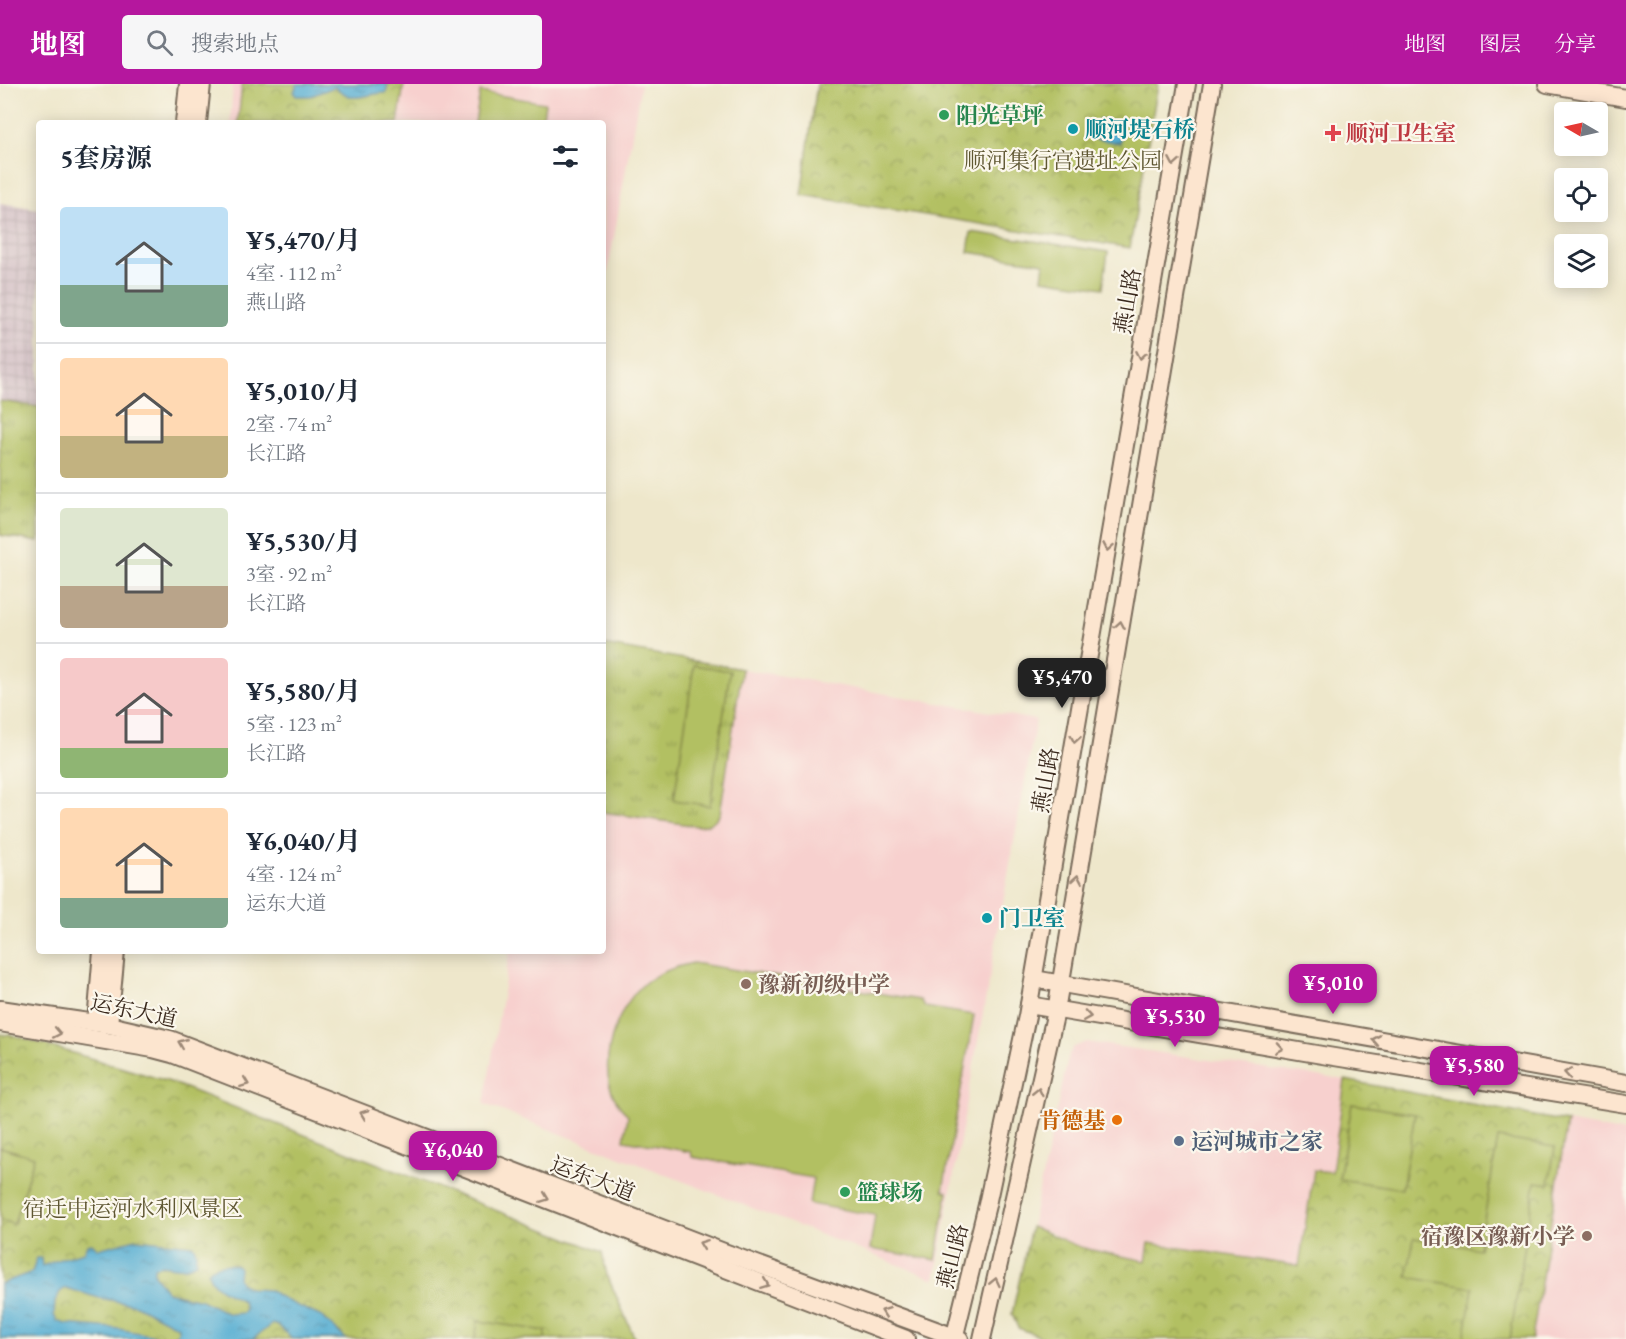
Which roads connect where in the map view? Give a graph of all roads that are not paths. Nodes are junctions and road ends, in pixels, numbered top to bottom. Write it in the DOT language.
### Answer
graph roads {
  1 [pos="188,84"];
  2 [pos="202,84"];
  3 [pos="1187,84"];
  4 [pos="1212,84"];
  5 [pos="1547,84"];
  6 [pos="1626,98"];
  7 [pos="184,120"];
  8 [pos="198,120"];
  9 [pos="102,954"];
  10 [pos="115,954"];
  11 [pos="1034,979"];
  12 [pos="1060,985"];
  13 [pos="1029,1005"];
  14 [pos="0,1009"];
  15 [pos="1056,1011"];
  16 [pos="0,1023"];
  17 [pos="102,1024"];
  18 [pos="1626,1083"];
  19 [pos="1626,1104"];
  20 [pos="906,1339"];
  21 [pos="956,1339"];
  22 [pos="982,1339"];
  1 -- 7 [label="street"];
  2 -- 8 [label="street"];
  3 -- 11 [label="street, 燕山路, one-way"];
  12 -- 4 [label="street, one-way"];
  5 -- 6 [label="street"];
  9 -- 17 [label="street"];
  10 -- 17 [label="street"];
  11 -- 12 [label="street"];
  11 -- 13 [label="street, 燕山路"];
  12 -- 15 [label="street"];
  18 -- 12 [label="street, one-way"];
  13 -- 15 [label="street"];
  13 -- 21 [label="street, 燕山路"];
  14 -- 17 [label="street, 运东大道"];
  15 -- 19 [label="street, one-way"];
  22 -- 15 [label="street, one-way"];
  16 -- 20 [label="street, 运东大道, one-way"];
  21 -- 17 [label="street, 运东大道, one-way"];
}
